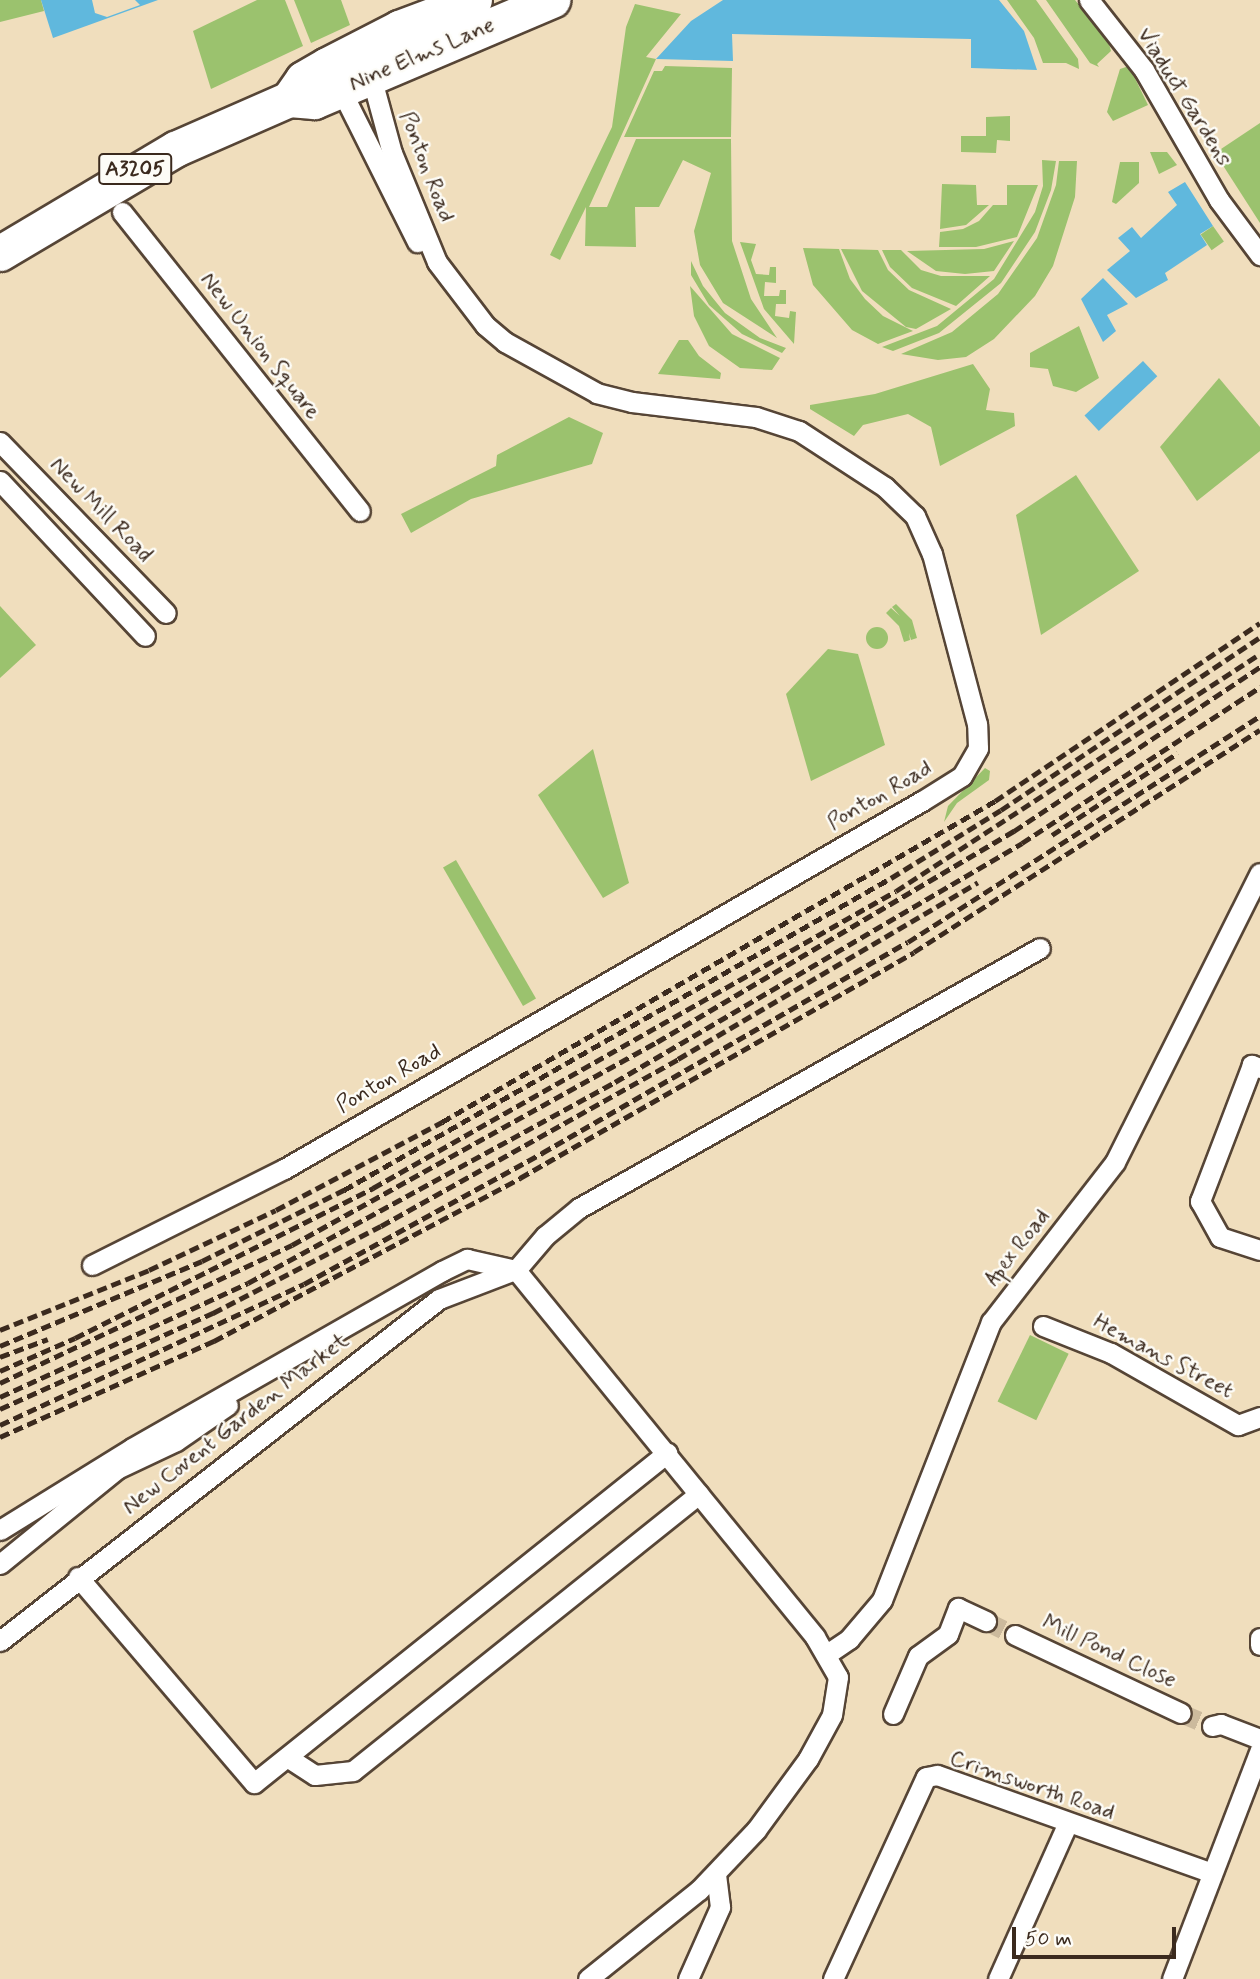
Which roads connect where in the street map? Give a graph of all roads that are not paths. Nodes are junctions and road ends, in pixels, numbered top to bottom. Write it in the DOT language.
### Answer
graph roads {
  1 [pos="474,0"];
  2 [pos="552,0"];
  3 [pos="1089,0"];
  4 [pos="350,70"];
  5 [pos="122,212"];
  6 [pos="0,253"];
  7 [pos="1260,255"];
  8 [pos="437,262"];
  9 [pos="0,442"];
  10 [pos="0,481"];
  11 [pos="360,511"];
  12 [pos="166,613"];
  13 [pos="145,636"];
  14 [pos="1260,873"];
  15 [pos="1040,948"];
  16 [pos="1256,1067"];
  17 [pos="1260,1250"];
  18 [pos="92,1265"];
  19 [pos="516,1270"];
  20 [pos="1043,1326"];
  21 [pos="245,1382"];
  22 [pos="1260,1417"];
  23 [pos="667,1453"];
  24 [pos="699,1494"];
  25 [pos="0,1530"];
  26 [pos="0,1564"];
  27 [pos="78,1577"];
  28 [pos="986,1621"];
  29 [pos="1015,1634"];
  30 [pos="1260,1638"];
  31 [pos="0,1641"];
  32 [pos="1260,1645"];
  33 [pos="827,1654"];
  34 [pos="1181,1713"];
  35 [pos="893,1714"];
  36 [pos="1212,1726"];
  37 [pos="1260,1739"];
  38 [pos="1260,1750"];
  39 [pos="287,1757"];
  40 [pos="1067,1825"];
  41 [pos="1212,1873"];
  42 [pos="716,1874"];
  43 [pos="588,1979"];
  44 [pos="688,1979"];
  45 [pos="833,1979"];
  46 [pos="999,1979"];
  47 [pos="1172,1979"];
  1 -- 4 [label="highway, Nine Elms Lane / A3205"];
  2 -- 4 [label="highway, Nine Elms Lane / A3205"];
  3 -- 7 [label="street, Viaduct Gardens"];
  4 -- 6 [label="highway, Nine Elms Lane / A3205"];
  4 -- 8 [label="street, Ponton Road"];
  4 -- 8 [label="street, Ponton Road"];
  5 -- 11 [label="street, New Union Square"];
  8 -- 18 [label="street, Ponton Road"];
  9 -- 12 [label="street, New Mill Road"];
  10 -- 13 [label="street"];
  14 -- 33 [label="street, Apex Road"];
  15 -- 19 [label="street"];
  16 -- 17 [label="street"];
  19 -- 21 [label="street"];
  19 -- 23 [label="street"];
  19 -- 27 [label="street, New Covent Garden Market"];
  20 -- 22 [label="street, Hemans Street"];
  21 -- 25 [label="street"];
  21 -- 26 [label="street"];
  23 -- 24 [label="street"];
  23 -- 39 [label="street"];
  24 -- 33 [label="street"];
  24 -- 39 [label="street"];
  27 -- 31 [label="street, New Covent Garden Market"];
  27 -- 39 [label="street"];
  28 -- 35 [label="street"];
  29 -- 34 [label="street, Mill Pond Close"];
  30 -- 32 [label="street"];
  33 -- 42 [label="street"];
  36 -- 37 [label="street"];
  38 -- 41 [label="street"];
  40 -- 41 [label="street, Crimsworth Road"];
  40 -- 45 [label="street, Crimsworth Road"];
  40 -- 46 [label="street"];
  41 -- 47 [label="street"];
  42 -- 43 [label="street"];
  42 -- 44 [label="street"];
}
